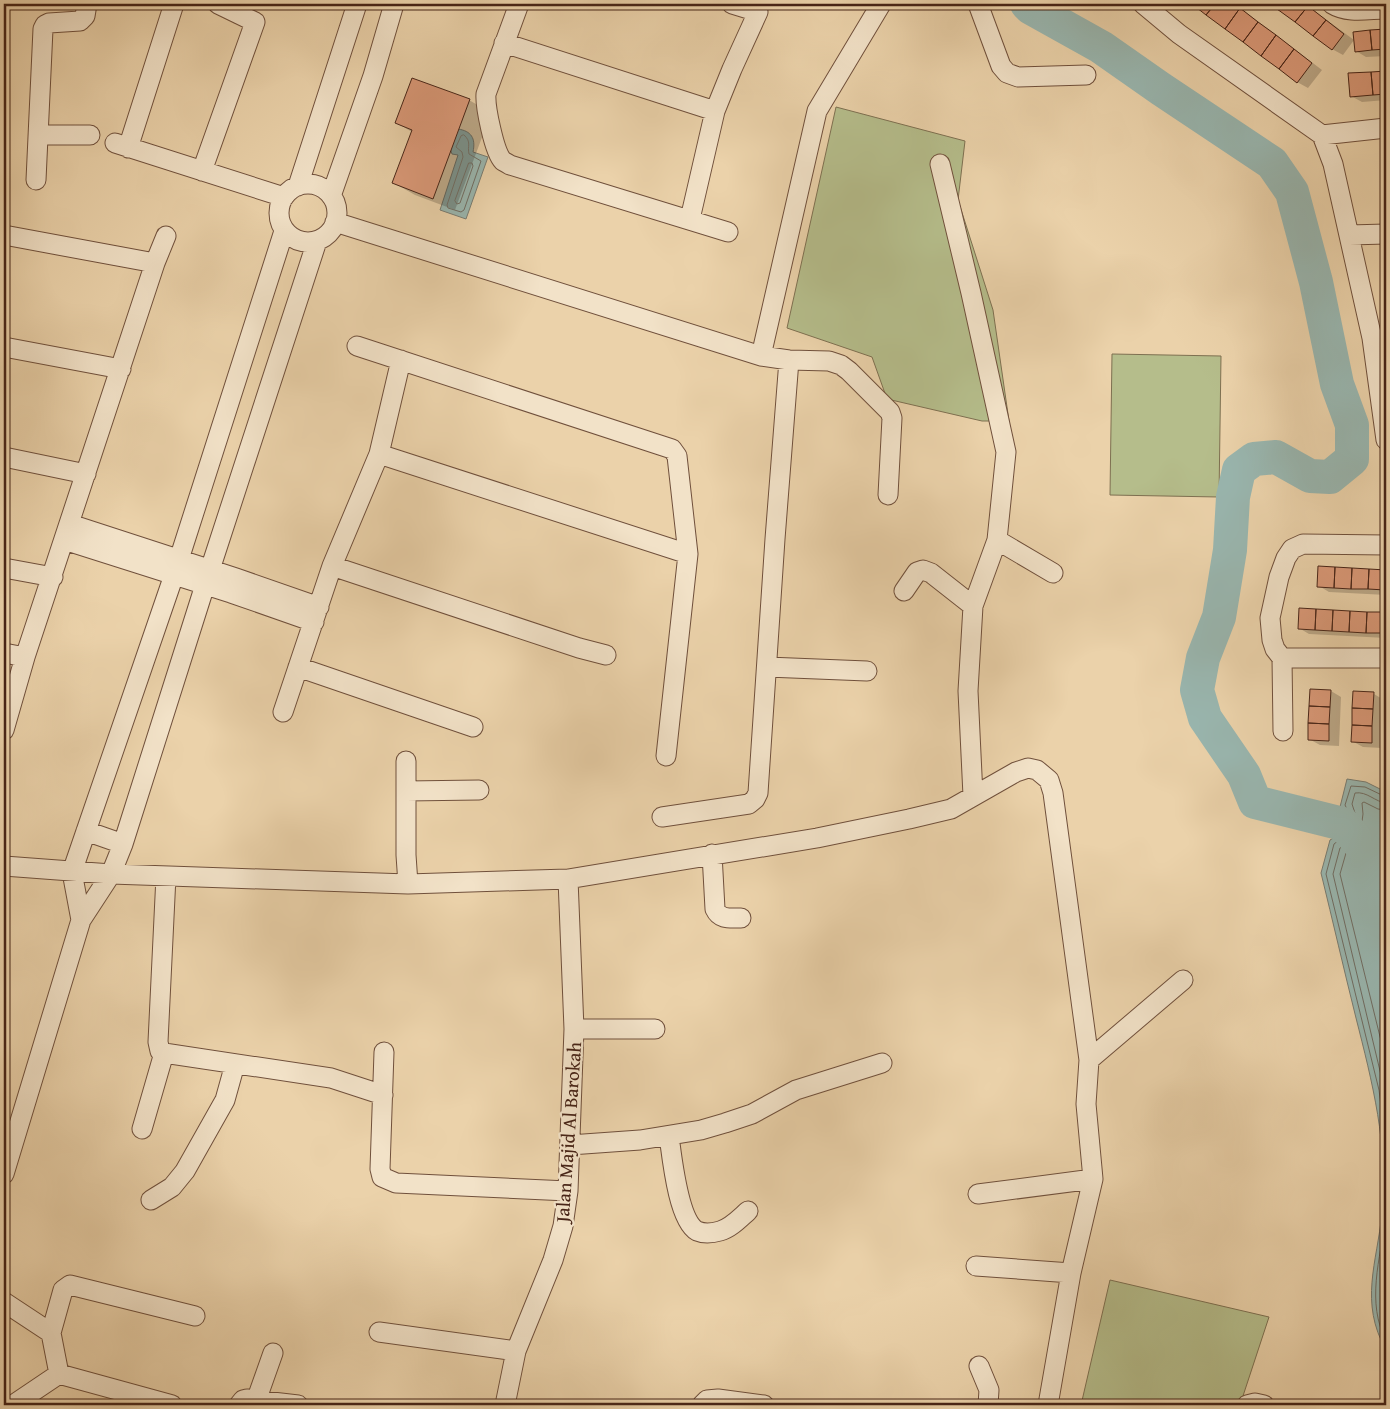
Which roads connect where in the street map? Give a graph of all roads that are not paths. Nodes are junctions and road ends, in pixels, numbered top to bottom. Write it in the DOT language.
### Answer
graph roads {
  1 [pos="87,4"];
  2 [pos="218,4"];
  3 [pos="357,4"];
  4 [pos="394,4"];
  5 [pos="519,4"];
  6 [pos="732,4"];
  7 [pos="881,4"];
  8 [pos="978,4"];
  9 [pos="1143,4"];
  10 [pos="1332,4"];
  11 [pos="173,7"];
  12 [pos="760,8"];
  13 [pos="1386,9"];
  14 [pos="504,43"];
  15 [pos="1086,75"];
  16 [pos="715,111"];
  17 [pos="1386,128"];
  18 [pos="38,134"];
  19 [pos="90,134"];
  20 [pos="1322,134"];
  21 [pos="940,164"];
  22 [pos="202,171"];
  23 [pos="36,180"];
  24 [pos="291,192"];
  25 [pos="331,196"];
  26 [pos="690,219"];
  27 [pos="335,222"];
  28 [pos="284,231"];
  29 [pos="728,232"];
  30 [pos="1386,234"];
  31 [pos="4,235"];
  32 [pos="1349,235"];
  33 [pos="166,236"];
  34 [pos="317,241"];
  35 [pos="155,263"];
  36 [pos="1379,339"];
  37 [pos="357,346"];
  38 [pos="4,347"];
  39 [pos="761,356"];
  40 [pos="401,360"];
  41 [pos="789,360"];
  42 [pos="120,369"];
  43 [pos="1386,440"];
  44 [pos="379,454"];
  45 [pos="4,458"];
  46 [pos="86,474"];
  47 [pos="888,494"];
  48 [pos="67,532"];
  49 [pos="997,540"];
  50 [pos="1386,546"];
  51 [pos="688,554"];
  52 [pos="332,566"];
  53 [pos="4,568"];
  54 [pos="176,568"];
  55 [pos="1053,573"];
  56 [pos="53,577"];
  57 [pos="208,577"];
  58 [pos="904,591"];
  59 [pos="973,606"];
  60 [pos="316,614"];
  61 [pos="4,653"];
  62 [pos="606,655"];
  63 [pos="25,657"];
  64 [pos="1282,658"];
  65 [pos="1386,658"];
  66 [pos="298,667"];
  67 [pos="767,667"];
  68 [pos="867,671"];
  69 [pos="283,712"];
  70 [pos="473,727"];
  71 [pos="4,730"];
  72 [pos="1283,731"];
  73 [pos="666,756"];
  74 [pos="406,761"];
  75 [pos="478,790"];
  76 [pos="406,791"];
  77 [pos="973,796"];
  78 [pos="662,817"];
  79 [pos="86,831"];
  80 [pos="123,844"];
  81 [pos="712,854"];
  82 [pos="4,866"];
  83 [pos="72,872"];
  84 [pos="111,874"];
  85 [pos="166,876"];
  86 [pos="568,878"];
  87 [pos="408,884"];
  88 [pos="741,918"];
  89 [pos="81,920"];
  90 [pos="1183,980"];
  91 [pos="574,1029"];
  92 [pos="655,1029"];
  93 [pos="384,1052"];
  94 [pos="164,1053"];
  95 [pos="1089,1060"];
  96 [pos="882,1063"];
  97 [pos="235,1064"];
  98 [pos="383,1095"];
  99 [pos="142,1129"];
  100 [pos="669,1136"];
  101 [pos="570,1145"];
  102 [pos="4,1174"];
  103 [pos="1093,1179"];
  104 [pos="568,1191"];
  105 [pos="978,1194"];
  106 [pos="151,1200"];
  107 [pos="748,1211"];
  108 [pos="976,1266"];
  109 [pos="1071,1273"];
  110 [pos="4,1302"];
  111 [pos="195,1316"];
  112 [pos="379,1332"];
  113 [pos="50,1333"];
  114 [pos="516,1351"];
  115 [pos="273,1353"];
  116 [pos="979,1366"];
  117 [pos="59,1374"];
  118 [pos="248,1403"];
  119 [pos="13,1405"];
  120 [pos="172,1405"];
  121 [pos="298,1405"];
  122 [pos="505,1405"];
  123 [pos="702,1405"];
  124 [pos="764,1405"];
  125 [pos="988,1405"];
  126 [pos="1048,1405"];
  127 [pos="1247,1405"];
  128 [pos="1264,1405"];
  1 -- 18 [label="street"];
  2 -- 22 [label="street"];
  3 -- 24 [label="street"];
  4 -- 25 [label="street"];
  5 -- 14 [label="street"];
  6 -- 12 [label="street"];
  7 -- 39 [label="street"];
  8 -- 15 [label="street"];
  9 -- 20 [label="street"];
  10 -- 13 [label="street"];
  11 -- 22 [label="street"];
  12 -- 16 [label="street"];
  14 -- 16 [label="street"];
  14 -- 26 [label="street"];
  16 -- 26 [label="street"];
  17 -- 20 [label="street"];
  18 -- 19 [label="street"];
  18 -- 23 [label="street"];
  20 -- 32 [label="street"];
  21 -- 49 [label="street"];
  22 -- 24 [label="street"];
  24 -- 25 [label="street"];
  24 -- 28 [label="street"];
  25 -- 27 [label="street"];
  26 -- 29 [label="street"];
  27 -- 34 [label="street"];
  27 -- 39 [label="street"];
  28 -- 34 [label="street"];
  28 -- 54 [label="street"];
  30 -- 32 [label="street"];
  31 -- 35 [label="street"];
  32 -- 36 [label="street"];
  33 -- 35 [label="street"];
  34 -- 57 [label="street"];
  35 -- 42 [label="street"];
  36 -- 43 [label="street"];
  37 -- 40 [label="street"];
  38 -- 42 [label="street"];
  39 -- 41 [label="street"];
  40 -- 44 [label="street"];
  40 -- 51 [label="street"];
  41 -- 47 [label="street"];
  41 -- 67 [label="street"];
  42 -- 46 [label="street"];
  44 -- 51 [label="street"];
  44 -- 52 [label="street"];
  45 -- 46 [label="street"];
  46 -- 48 [label="street"];
  48 -- 54 [label="street"];
  48 -- 56 [label="street"];
  49 -- 55 [label="street"];
  49 -- 59 [label="street"];
  50 -- 64 [label="street"];
  51 -- 73 [label="street"];
  52 -- 60 [label="street"];
  52 -- 62 [label="street"];
  53 -- 56 [label="street"];
  54 -- 57 [label="street"];
  54 -- 79 [label="street"];
  56 -- 63 [label="street"];
  57 -- 60 [label="street"];
  57 -- 80 [label="street"];
  58 -- 59 [label="street"];
  59 -- 77 [label="street"];
  60 -- 66 [label="street"];
  61 -- 63 [label="street"];
  63 -- 71 [label="street"];
  64 -- 65 [label="street"];
  64 -- 72 [label="street"];
  66 -- 69 [label="street"];
  66 -- 70 [label="street"];
  67 -- 68 [label="street"];
  67 -- 78 [label="street"];
  74 -- 76 [label="street"];
  75 -- 76 [label="street"];
  76 -- 87 [label="street"];
  77 -- 81 [label="street"];
  77 -- 95 [label="street"];
  79 -- 80 [label="street"];
  79 -- 83 [label="street"];
  80 -- 84 [label="street"];
  81 -- 86 [label="street"];
  81 -- 88 [label="street"];
  82 -- 83 [label="street"];
  83 -- 84 [label="street"];
  83 -- 89 [label="street"];
  84 -- 85 [label="street"];
  84 -- 89 [label="street"];
  85 -- 87 [label="street"];
  85 -- 94 [label="street"];
  86 -- 87 [label="street"];
  86 -- 91 [label="street, Jalan Majid Al Barokah"];
  89 -- 102 [label="street"];
  90 -- 95 [label="street"];
  91 -- 92 [label="street"];
  91 -- 101 [label="street, Jalan Majid Al Barokah"];
  93 -- 98 [label="street"];
  94 -- 97 [label="street"];
  94 -- 99 [label="street"];
  95 -- 103 [label="street"];
  96 -- 100 [label="street"];
  97 -- 98 [label="street"];
  97 -- 106 [label="street"];
  98 -- 104 [label="street"];
  100 -- 101 [label="street"];
  100 -- 107 [label="street"];
  101 -- 104 [label="street, Jalan Majid Al Barokah"];
  103 -- 105 [label="street"];
  103 -- 109 [label="street"];
  104 -- 114 [label="street, Jalan Majid Al Barokah"];
  108 -- 109 [label="street"];
  109 -- 126 [label="street"];
  110 -- 113 [label="street"];
  111 -- 113 [label="street"];
  112 -- 114 [label="street"];
  113 -- 117 [label="street"];
  114 -- 122 [label="street, Jalan Majid Al Barokah"];
  115 -- 118 [label="street"];
  116 -- 125 [label="street"];
  117 -- 119 [label="street"];
  117 -- 120 [label="street"];
  118 -- 121 [label="street"];
  123 -- 124 [label="street"];
  127 -- 128 [label="street"];
}
